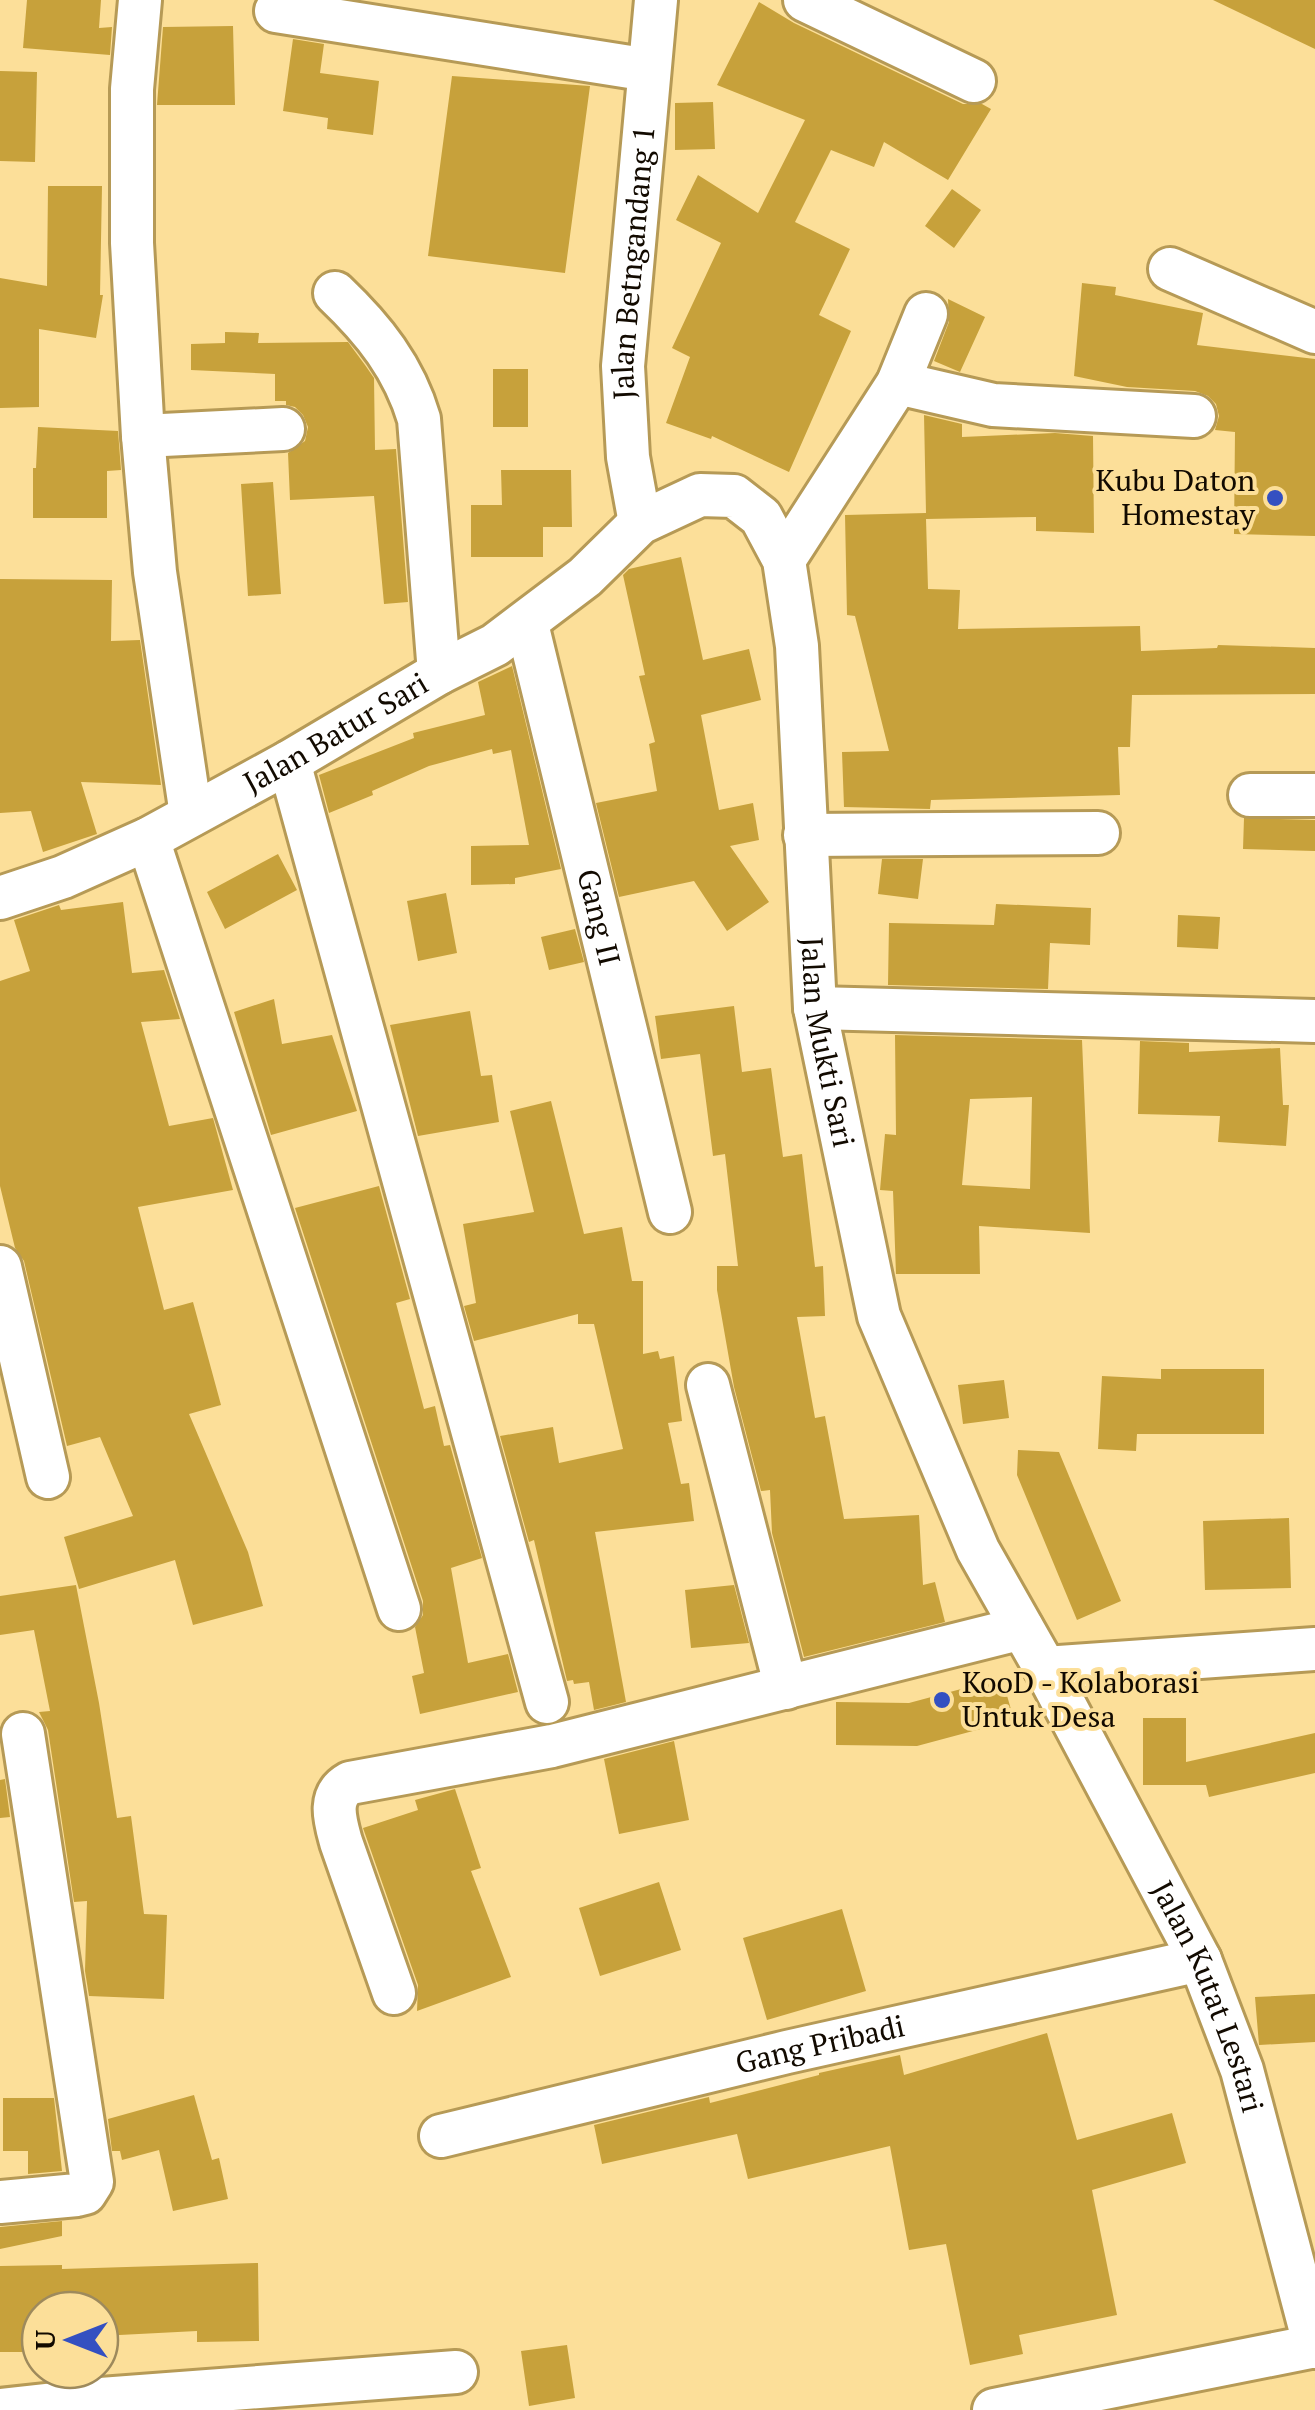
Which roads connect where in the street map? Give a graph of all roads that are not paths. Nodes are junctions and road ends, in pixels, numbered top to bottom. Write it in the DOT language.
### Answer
graph roads {
  1 [pos="140,0"];
  2 [pos="656,0"];
  3 [pos="805,0"];
  4 [pos="276,10"];
  5 [pos="649,70"];
  6 [pos="974,81"];
  7 [pos="1170,269"];
  8 [pos="336,293"];
  9 [pos="926,314"];
  10 [pos="1315,332"];
  11 [pos="898,383"];
  12 [pos="1194,416"];
  13 [pos="284,428"];
  14 [pos="143,436"];
  15 [pos="640,523"];
  16 [pos="784,560"];
  17 [pos="527,624"];
  18 [pos="440,673"];
  19 [pos="290,762"];
  20 [pos="1250,795"];
  21 [pos="1315,795"];
  22 [pos="192,815"];
  23 [pos="1098,833"];
  24 [pos="805,834"];
  25 [pos="148,839"];
  26 [pos="0,898"];
  27 [pos="816,1008"];
  28 [pos="1315,1021"];
  29 [pos="670,1212"];
  30 [pos="0,1266"];
  31 [pos="708,1385"];
  32 [pos="48,1477"];
  33 [pos="399,1609"];
  34 [pos="1022,1628"];
  35 [pos="1315,1649"];
  36 [pos="1045,1668"];
  37 [pos="786,1688"];
  38 [pos="548,1702"];
  39 [pos="23,1734"];
  40 [pos="1200,1960"];
  41 [pos="394,1993"];
  42 [pos="442,2136"];
  43 [pos="0,2202"];
  44 [pos="1315,2347"];
  45 [pos="456,2372"];
  46 [pos="0,2410"];
  47 [pos="994,2410"];
  1 -- 14 [label="street"];
  2 -- 5 [label="street, Jalan Betngandang 1"];
  3 -- 6 [label="street"];
  4 -- 5 [label="street"];
  5 -- 15 [label="street, Jalan Betngandang 1"];
  7 -- 10 [label="street"];
  8 -- 18 [label="street"];
  9 -- 11 [label="street"];
  11 -- 12 [label="street"];
  11 -- 16 [label="street"];
  13 -- 14 [label="street"];
  14 -- 22 [label="street"];
  15 -- 16 [label="street, Jalan Mukti Sari"];
  15 -- 17 [label="street, Jalan Batur Sari"];
  16 -- 24 [label="street, Jalan Mukti Sari"];
  17 -- 18 [label="street, Jalan Batur Sari"];
  17 -- 29 [label="street, Gang II"];
  18 -- 19 [label="street, Jalan Batur Sari"];
  19 -- 22 [label="street, Jalan Batur Sari"];
  19 -- 38 [label="street"];
  20 -- 21 [label="street"];
  22 -- 25 [label="street, Jalan Batur Sari"];
  23 -- 24 [label="street"];
  24 -- 27 [label="street, Jalan Mukti Sari"];
  25 -- 26 [label="street, Jalan Batur Sari"];
  25 -- 33 [label="street"];
  27 -- 28 [label="street"];
  27 -- 34 [label="street, Jalan Mukti Sari"];
  30 -- 32 [label="street"];
  31 -- 37 [label="street"];
  34 -- 36 [label="street, Jalan Mukti Sari"];
  34 -- 37 [label="street"];
  35 -- 36 [label="street"];
  36 -- 40 [label="street, Jalan Kutat Lestari"];
  37 -- 41 [label="street"];
  39 -- 43 [label="street"];
  40 -- 42 [label="street, Gang Pribadi"];
  40 -- 44 [label="street, Jalan Kutat Lestari"];
  44 -- 47 [label="street"];
  45 -- 46 [label="street"];
}
